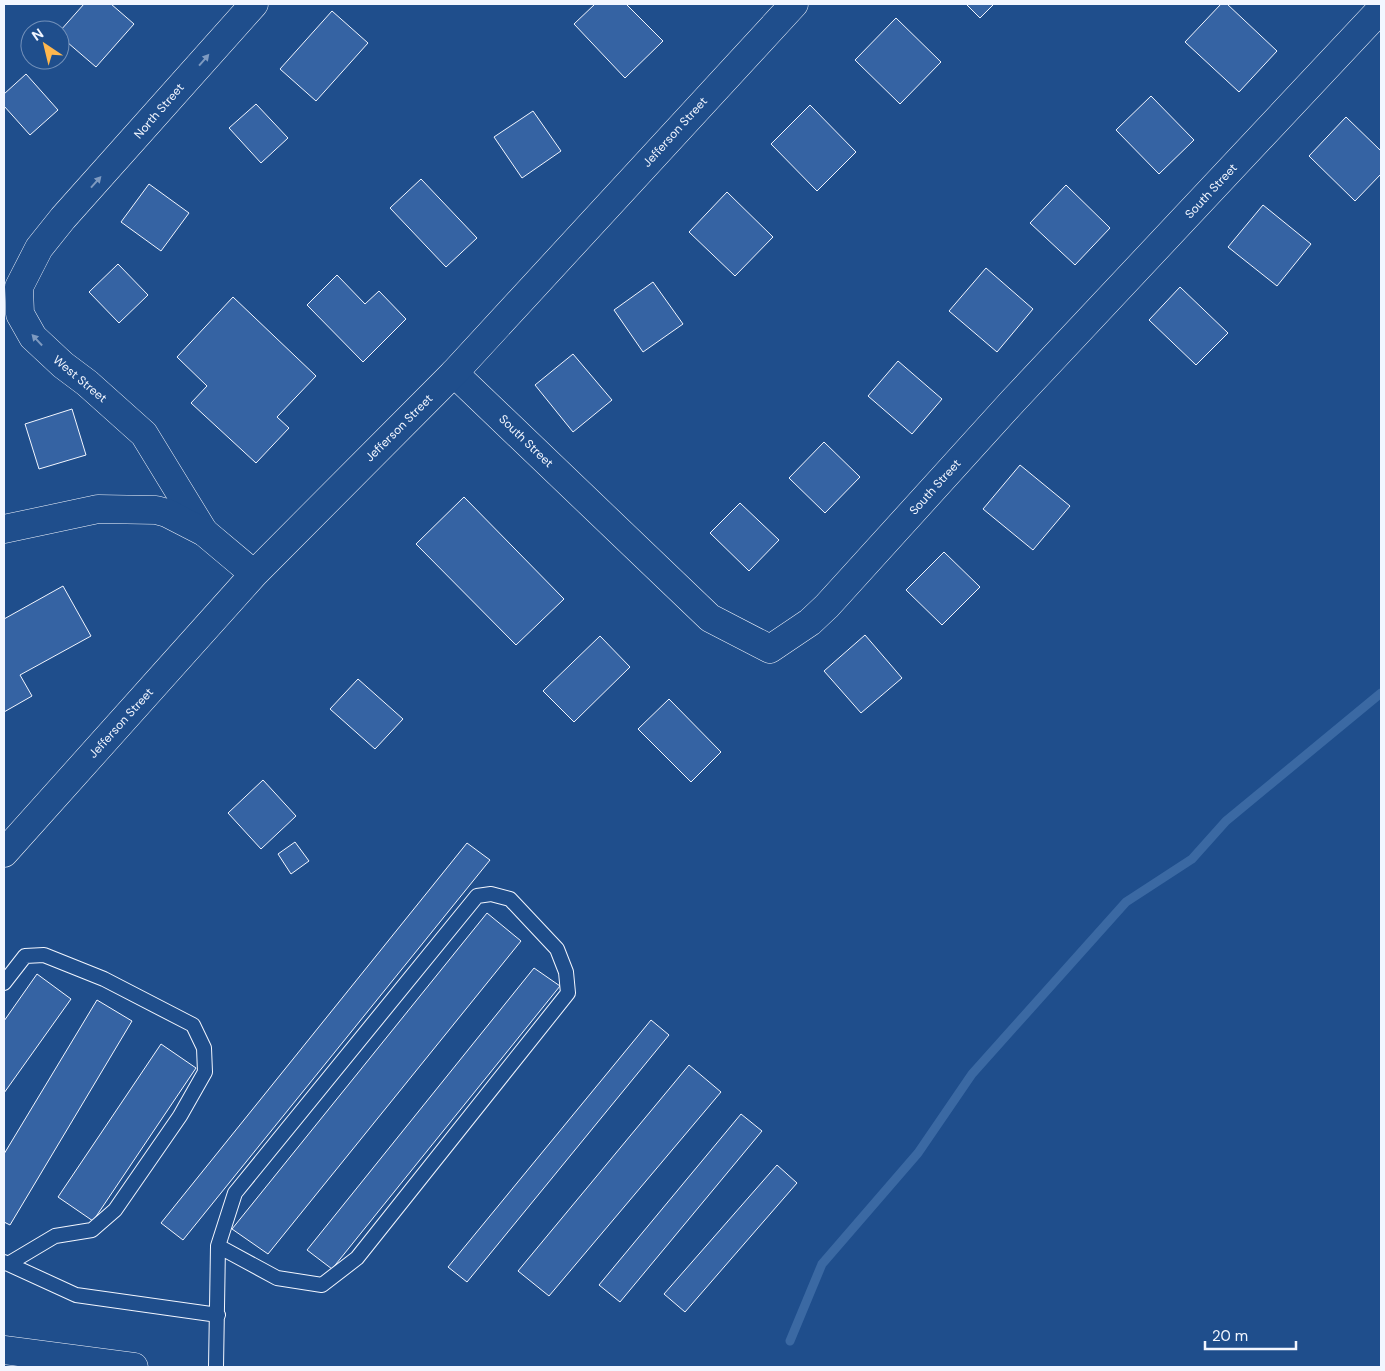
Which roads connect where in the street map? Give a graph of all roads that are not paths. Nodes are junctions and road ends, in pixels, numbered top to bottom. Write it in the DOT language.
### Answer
graph roads {
  1 [pos="254,4"];
  2 [pos="794,4"];
  3 [pos="1381,9"];
  4 [pos="63,218"];
  5 [pos="454,373"];
  6 [pos="4,529"];
  7 [pos="204,532"];
  8 [pos="254,574"];
  9 [pos="4,853"];
  10 [pos="4,983"];
  11 [pos="218,1246"];
  12 [pos="6,1263"];
  13 [pos="218,1315"];
  14 [pos="4,1350"];
  15 [pos="134,1367"];
  16 [pos="216,1367"];
  4 -- 1 [label="street, North Street, one-way"];
  2 -- 5 [label="street, Jefferson Street"];
  3 -- 5 [label="street, South Street"];
  7 -- 4 [label="street, West Street, one-way"];
  5 -- 8 [label="street, Jefferson Street"];
  6 -- 7 [label="street"];
  7 -- 8 [label="street"];
  8 -- 9 [label="street, Jefferson Street"];
  10 -- 12 [label="lane"];
  11 -- 11 [label="lane"];
  11 -- 13 [label="lane"];
  12 -- 13 [label="lane"];
  13 -- 16 [label="lane"];
  14 -- 15 [label="street"];
}
